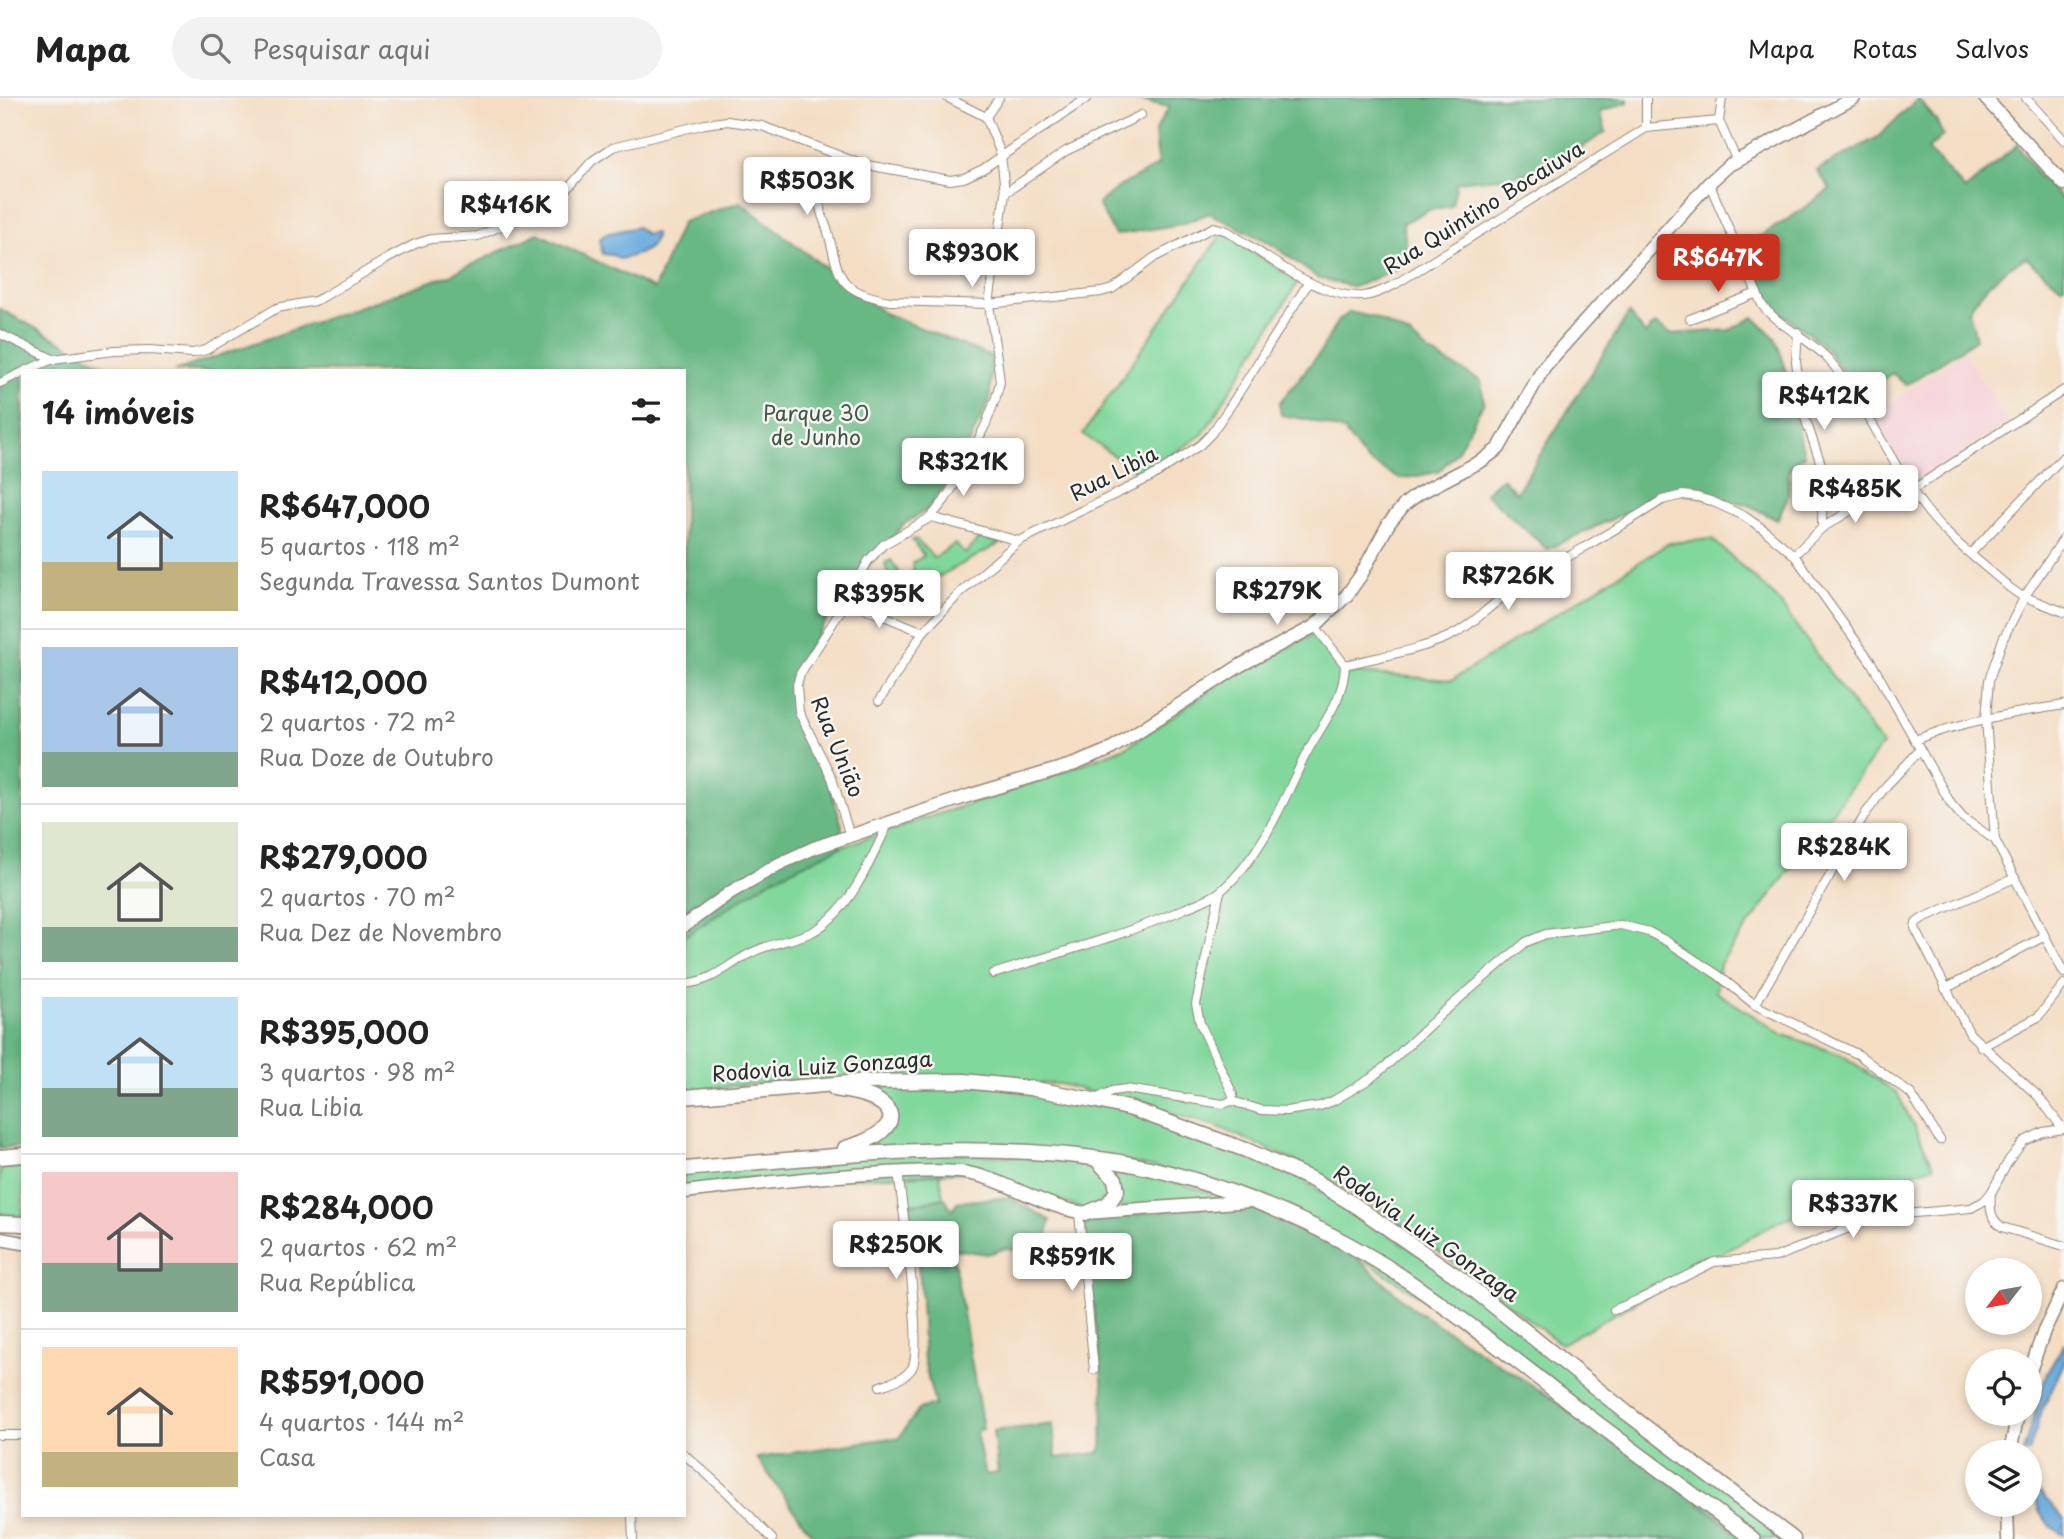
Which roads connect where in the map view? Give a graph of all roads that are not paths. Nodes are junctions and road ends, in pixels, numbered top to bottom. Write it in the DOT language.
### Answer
graph roads {
  1 [pos="948,98"];
  2 [pos="999,98"];
  3 [pos="1087,98"];
  4 [pos="1646,98"];
  5 [pos="1722,98"];
  6 [pos="1854,98"];
  7 [pos="1985,98"];
  8 [pos="2026,98"];
  9 [pos="1141,115"];
  10 [pos="986,117"];
  11 [pos="1719,121"];
  12 [pos="1646,128"];
  13 [pos="2064,140"];
  14 [pos="1001,154"];
  15 [pos="836,155"];
  16 [pos="1737,160"];
  17 [pos="1709,183"];
  18 [pos="2064,184"];
  19 [pos="1005,192"];
  20 [pos="1309,282"];
  21 [pos="1757,293"];
  22 [pos="989,304"];
  23 [pos="1690,319"];
  24 [pos="1798,332"];
  25 [pos="0,334"];
  26 [pos="53,359"];
  27 [pos="31,369"];
  28 [pos="21,373"];
  29 [pos="0,383"];
  30 [pos="2064,390"];
  31 [pos="2064,456"];
  32 [pos="1904,478"];
  33 [pos="1912,490"];
  34 [pos="930,517"];
  35 [pos="1822,528"];
  36 [pos="2064,538"];
  37 [pos="1019,541"];
  38 [pos="1970,553"];
  39 [pos="1794,555"];
  40 [pos="2025,596"];
  41 [pos="848,601"];
  42 [pos="2064,612"];
  43 [pos="1315,626"];
  44 [pos="923,632"];
  45 [pos="1345,665"];
  46 [pos="879,701"];
  47 [pos="2064,705"];
  48 [pos="1986,719"];
  49 [pos="1915,740"];
  50 [pos="1920,750"];
  51 [pos="888,824"];
  52 [pos="850,836"];
  53 [pos="1995,840"];
  54 [pos="2015,878"];
  55 [pos="1220,892"];
  56 [pos="686,925"];
  57 [pos="2043,937"];
  58 [pos="2064,973"];
  59 [pos="993,974"];
  60 [pos="686,984"];
  61 [pos="2064,984"];
  62 [pos="1945,989"];
  63 [pos="1755,1005"];
  64 [pos="1982,1046"];
  65 [pos="822,1086"];
  66 [pos="686,1097"];
  67 [pos="1093,1100"];
  68 [pos="1232,1101"];
  69 [pos="2063,1129"];
  70 [pos="1940,1140"];
  71 [pos="21,1155"];
  72 [pos="0,1157"];
  73 [pos="1095,1158"];
  74 [pos="796,1159"];
  75 [pos="686,1169"];
  76 [pos="898,1172"];
  77 [pos="686,1192"];
  78 [pos="1991,1193"];
  79 [pos="1251,1201"];
  80 [pos="1083,1213"];
  81 [pos="0,1223"];
  82 [pos="21,1224"];
  83 [pos="0,1239"];
  84 [pos="21,1243"];
  85 [pos="2064,1246"];
  86 [pos="2064,1289"];
  87 [pos="1614,1310"];
  88 [pos="2038,1349"];
  89 [pos="1094,1370"];
  90 [pos="880,1386"];
  91 [pos="0,1435"];
  92 [pos="21,1435"];
  93 [pos="686,1456"];
  94 [pos="632,1517"];
  95 [pos="2007,1517"];
  96 [pos="633,1539"];
  97 [pos="772,1539"];
  98 [pos="1753,1539"];
  99 [pos="1793,1539"];
  100 [pos="2008,1539"];
  1 -- 10 [label="street"];
  2 -- 10 [label="street"];
  3 -- 14 [label="street"];
  4 -- 12 [label="street"];
  5 -- 11 [label="street"];
  6 -- 16 [label="main road"];
  7 -- 18 [label="main road"];
  8 -- 13 [label="street"];
  9 -- 19 [label="street"];
  10 -- 14 [label="street, Rua União"];
  11 -- 12 [label="street, Rua Quintino Bocaiuva"];
  11 -- 16 [label="street"];
  12 -- 20 [label="street, Rua Quintino Bocaiuva"];
  14 -- 15 [label="street"];
  14 -- 19 [label="street, Rua União"];
  15 -- 22 [label="street, Rua Quintino Bocaiuva"];
  15 -- 26 [label="street"];
  16 -- 17 [label="main road"];
  17 -- 21 [label="street"];
  17 -- 43 [label="main road"];
  19 -- 22 [label="street, Rua União"];
  20 -- 22 [label="street, Rua Quintino Bocaiuva"];
  20 -- 37 [label="street, Rua Libia"];
  21 -- 23 [label="street"];
  21 -- 24 [label="street"];
  22 -- 34 [label="street, Rua União"];
  24 -- 32 [label="street"];
  24 -- 35 [label="street"];
  25 -- 26 [label="street"];
  26 -- 27 [label="street"];
  28 -- 29 [label="street"];
  30 -- 33 [label="street"];
  31 -- 38 [label="street"];
  32 -- 33 [label="street"];
  32 -- 35 [label="street"];
  33 -- 38 [label="street"];
  34 -- 37 [label="street"];
  34 -- 41 [label="street, Rua União"];
  35 -- 39 [label="street"];
  36 -- 40 [label="street"];
  37 -- 44 [label="street, Rua Libia"];
  38 -- 40 [label="street"];
  39 -- 45 [label="street"];
  39 -- 49 [label="street"];
  40 -- 42 [label="street"];
  40 -- 48 [label="street"];
  41 -- 44 [label="street"];
  41 -- 52 [label="street, Rua União"];
  43 -- 45 [label="street"];
  43 -- 51 [label="main road"];
  44 -- 46 [label="street, Rua Libia"];
  45 -- 55 [label="street"];
  47 -- 48 [label="street"];
  48 -- 49 [label="street"];
  48 -- 53 [label="street"];
  49 -- 50 [label="street"];
  50 -- 53 [label="street"];
  50 -- 63 [label="street"];
  51 -- 52 [label="main road"];
  51 -- 60 [label="street"];
  52 -- 56 [label="main road"];
  53 -- 54 [label="street"];
  54 -- 57 [label="street"];
  54 -- 62 [label="street"];
  55 -- 59 [label="street"];
  55 -- 68 [label="street"];
  57 -- 58 [label="street"];
  57 -- 62 [label="street"];
  61 -- 64 [label="street"];
  62 -- 64 [label="street"];
  63 -- 68 [label="street"];
  63 -- 70 [label="street"];
  64 -- 69 [label="street"];
  65 -- 66 [label="highway, Rodovia Luiz Gonzaga"];
  65 -- 67 [label="highway, Rodovia Luiz Gonzaga"];
  65 -- 74 [label="highway"];
  67 -- 68 [label="street"];
  67 -- 99 [label="highway, Rodovia Luiz Gonzaga"];
  69 -- 78 [label="street"];
  71 -- 72 [label="highway"];
  73 -- 74 [label="highway"];
  73 -- 79 [label="highway"];
  73 -- 80 [label="highway"];
  74 -- 75 [label="highway"];
  76 -- 77 [label="main road"];
  76 -- 80 [label="main road"];
  76 -- 90 [label="street"];
  78 -- 85 [label="street"];
  78 -- 87 [label="street"];
  79 -- 80 [label="main road"];
  79 -- 98 [label="highway"];
  80 -- 89 [label="street"];
  81 -- 82 [label="highway"];
  83 -- 84 [label="main road"];
  86 -- 88 [label="main road"];
  91 -- 92 [label="street"];
  93 -- 97 [label="street"];
  94 -- 96 [label="street"];
  95 -- 100 [label="main road"];
}
